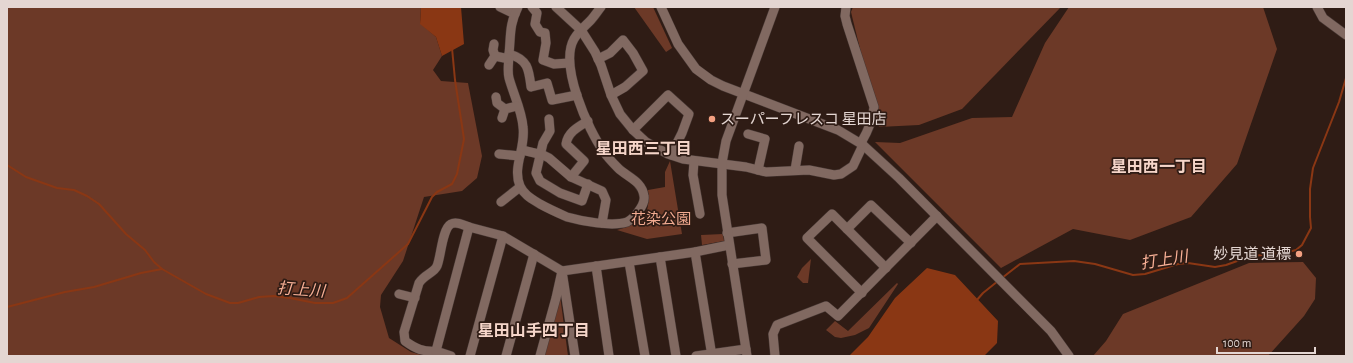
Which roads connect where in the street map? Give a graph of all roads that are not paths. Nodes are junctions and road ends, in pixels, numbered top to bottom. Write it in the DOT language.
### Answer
graph roads {
  1 [pos="500,7"];
  2 [pos="532,7"];
  3 [pos="556,7"];
  4 [pos="601,7"];
  5 [pos="661,7"];
  6 [pos="775,7"];
  7 [pos="846,7"];
  8 [pos="1317,7"];
  9 [pos="517,10"];
  10 [pos="580,30"];
  11 [pos="1346,35"];
  12 [pos="494,44"];
  13 [pos="495,56"];
  14 [pos="509,56"];
  15 [pos="598,59"];
  16 [pos="569,64"];
  17 [pos="489,65"];
  18 [pos="742,94"];
  19 [pos="577,95"];
  20 [pos="611,95"];
  21 [pos="496,97"];
  22 [pos="517,106"];
  23 [pos="549,120"];
  24 [pos="588,121"];
  25 [pos="633,130"];
  26 [pos="748,134"];
  27 [pos="862,144"];
  28 [pos="799,146"];
  29 [pos="521,153"];
  30 [pos="499,154"];
  31 [pos="540,154"];
  32 [pos="670,155"];
  33 [pos="694,161"];
  34 [pos="722,163"];
  35 [pos="758,170"];
  36 [pos="795,170"];
  37 [pos="571,177"];
  38 [pos="588,184"];
  39 [pos="520,187"];
  40 [pos="501,202"];
  41 [pos="700,214"];
  42 [pos="937,216"];
  43 [pos="602,223"];
  44 [pos="469,227"];
  45 [pos="847,229"];
  46 [pos="728,233"];
  47 [pos="503,236"];
  48 [pos="911,243"];
  49 [pos="729,245"];
  50 [pos="696,252"];
  51 [pos="534,254"];
  52 [pos="660,258"];
  53 [pos="629,262"];
  54 [pos="732,264"];
  55 [pos="596,266"];
  56 [pos="886,268"];
  57 [pos="562,271"];
  58 [pos="862,293"];
  59 [pos="399,294"];
  60 [pos="415,298"];
  61 [pos="436,351"];
  62 [pos="746,352"];
  63 [pos="711,355"];
  64 [pos="451,356"];
  65 [pos="470,356"];
  66 [pos="506,356"];
  67 [pos="540,356"];
  68 [pos="575,356"];
  69 [pos="609,356"];
  70 [pos="645,356"];
  71 [pos="676,356"];
  72 [pos="696,356"];
  73 [pos="775,356"];
  74 [pos="1069,356"];
  1 -- 9 [label="street"];
  2 -- 16 [label="street"];
  3 -- 10 [label="street"];
  4 -- 10 [label="street"];
  5 -- 18 [label="street"];
  6 -- 18 [label="street"];
  7 -- 27 [label="street"];
  8 -- 11 [label="street"];
  9 -- 14 [label="street"];
  10 -- 15 [label="street"];
  10 -- 16 [label="street"];
  12 -- 13 [label="street"];
  13 -- 14 [label="street"];
  13 -- 17 [label="street"];
  14 -- 19 [label="street"];
  14 -- 22 [label="street"];
  15 -- 20 [label="street"];
  15 -- 20 [label="street"];
  16 -- 19 [label="street"];
  18 -- 27 [label="street"];
  18 -- 34 [label="street"];
  19 -- 24 [label="street"];
  20 -- 25 [label="street"];
  21 -- 22 [label="street"];
  22 -- 29 [label="street"];
  23 -- 31 [label="street"];
  24 -- 37 [label="street"];
  24 -- 43 [label="street"];
  25 -- 32 [label="street"];
  25 -- 32 [label="street"];
  26 -- 35 [label="street"];
  27 -- 36 [label="street"];
  27 -- 42 [label="street"];
  28 -- 36 [label="street"];
  29 -- 30 [label="street"];
  29 -- 31 [label="street"];
  29 -- 39 [label="street"];
  31 -- 37 [label="street"];
  31 -- 38 [label="street"];
  32 -- 33 [label="street"];
  33 -- 34 [label="street"];
  33 -- 41 [label="street"];
  34 -- 35 [label="street"];
  34 -- 46 [label="street"];
  35 -- 36 [label="street"];
  37 -- 38 [label="street"];
  38 -- 43 [label="street"];
  39 -- 40 [label="street"];
  39 -- 43 [label="street"];
  42 -- 48 [label="street"];
  42 -- 74 [label="street"];
  44 -- 47 [label="street"];
  44 -- 60 [label="street"];
  44 -- 61 [label="street"];
  45 -- 48 [label="street"];
  45 -- 56 [label="street"];
  45 -- 58 [label="street"];
  46 -- 49 [label="street"];
  46 -- 54 [label="street"];
  47 -- 51 [label="street"];
  47 -- 65 [label="street"];
  48 -- 56 [label="street"];
  49 -- 50 [label="street"];
  49 -- 54 [label="street"];
  50 -- 52 [label="street"];
  50 -- 63 [label="street"];
  51 -- 57 [label="street"];
  51 -- 66 [label="street"];
  52 -- 53 [label="street"];
  52 -- 71 [label="street"];
  53 -- 55 [label="street"];
  53 -- 70 [label="street"];
  54 -- 62 [label="street"];
  55 -- 57 [label="street"];
  55 -- 69 [label="street"];
  56 -- 58 [label="street"];
  57 -- 67 [label="street"];
  57 -- 68 [label="street"];
  58 -- 73 [label="street"];
  59 -- 60 [label="street"];
  60 -- 61 [label="street"];
  61 -- 64 [label="street"];
  62 -- 63 [label="street"];
  63 -- 72 [label="street"];
}
